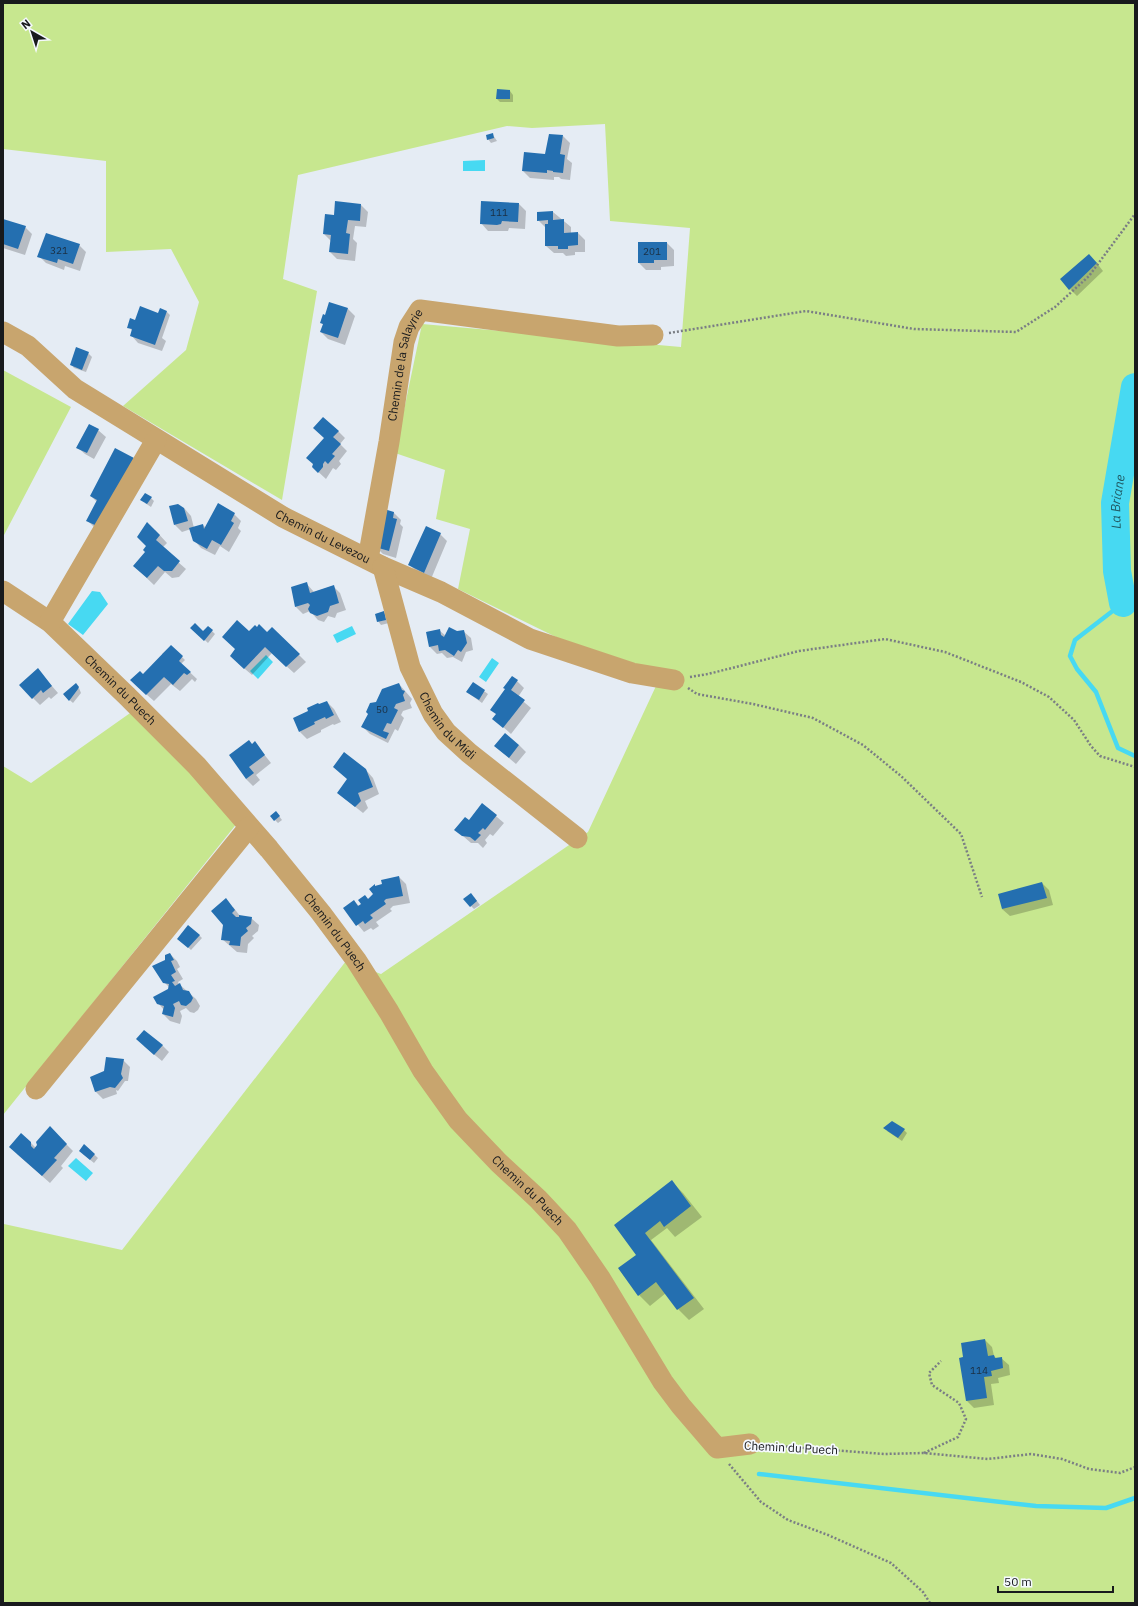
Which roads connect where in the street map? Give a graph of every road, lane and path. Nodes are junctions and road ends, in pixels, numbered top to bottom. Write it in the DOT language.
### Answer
graph roads {
  1 [pos="1135,214"];
  2 [pos="3,332"];
  3 [pos="653,335"];
  4 [pos="156,440"];
  5 [pos="375,563"];
  6 [pos="3,591"];
  7 [pos="50,622"];
  8 [pos="674,680"];
  9 [pos="1135,767"];
  10 [pos="249,826"];
  11 [pos="577,838"];
  12 [pos="982,896"];
  13 [pos="36,1089"];
  14 [pos="941,1362"];
  15 [pos="750,1444"];
  16 [pos="717,1448"];
  17 [pos="924,1453"];
  18 [pos="1135,1466"];
  19 [pos="930,1603"];
  1 -- 3 [label="path"];
  2 -- 4 [label="street, Chemin du Levezou"];
  3 -- 5 [label="street, Chemin de la Salayrie"];
  4 -- 5 [label="street, Chemin du Levezou"];
  4 -- 7 [label="street"];
  5 -- 8 [label="street, Chemin du Levezou"];
  5 -- 11 [label="street, Chemin du Midi"];
  6 -- 7 [label="street, Chemin du Puech"];
  7 -- 10 [label="street, Chemin du Puech"];
  8 -- 9 [label="path"];
  8 -- 12 [label="path"];
  10 -- 13 [label="street"];
  10 -- 16 [label="street, Chemin du Puech"];
  14 -- 17 [label="path"];
  15 -- 16 [label="street, Chemin du Puech"];
  15 -- 17 [label="path, Chemin du Puech"];
  16 -- 19 [label="path"];
  17 -- 18 [label="path, Chemin du Puech"];
}
